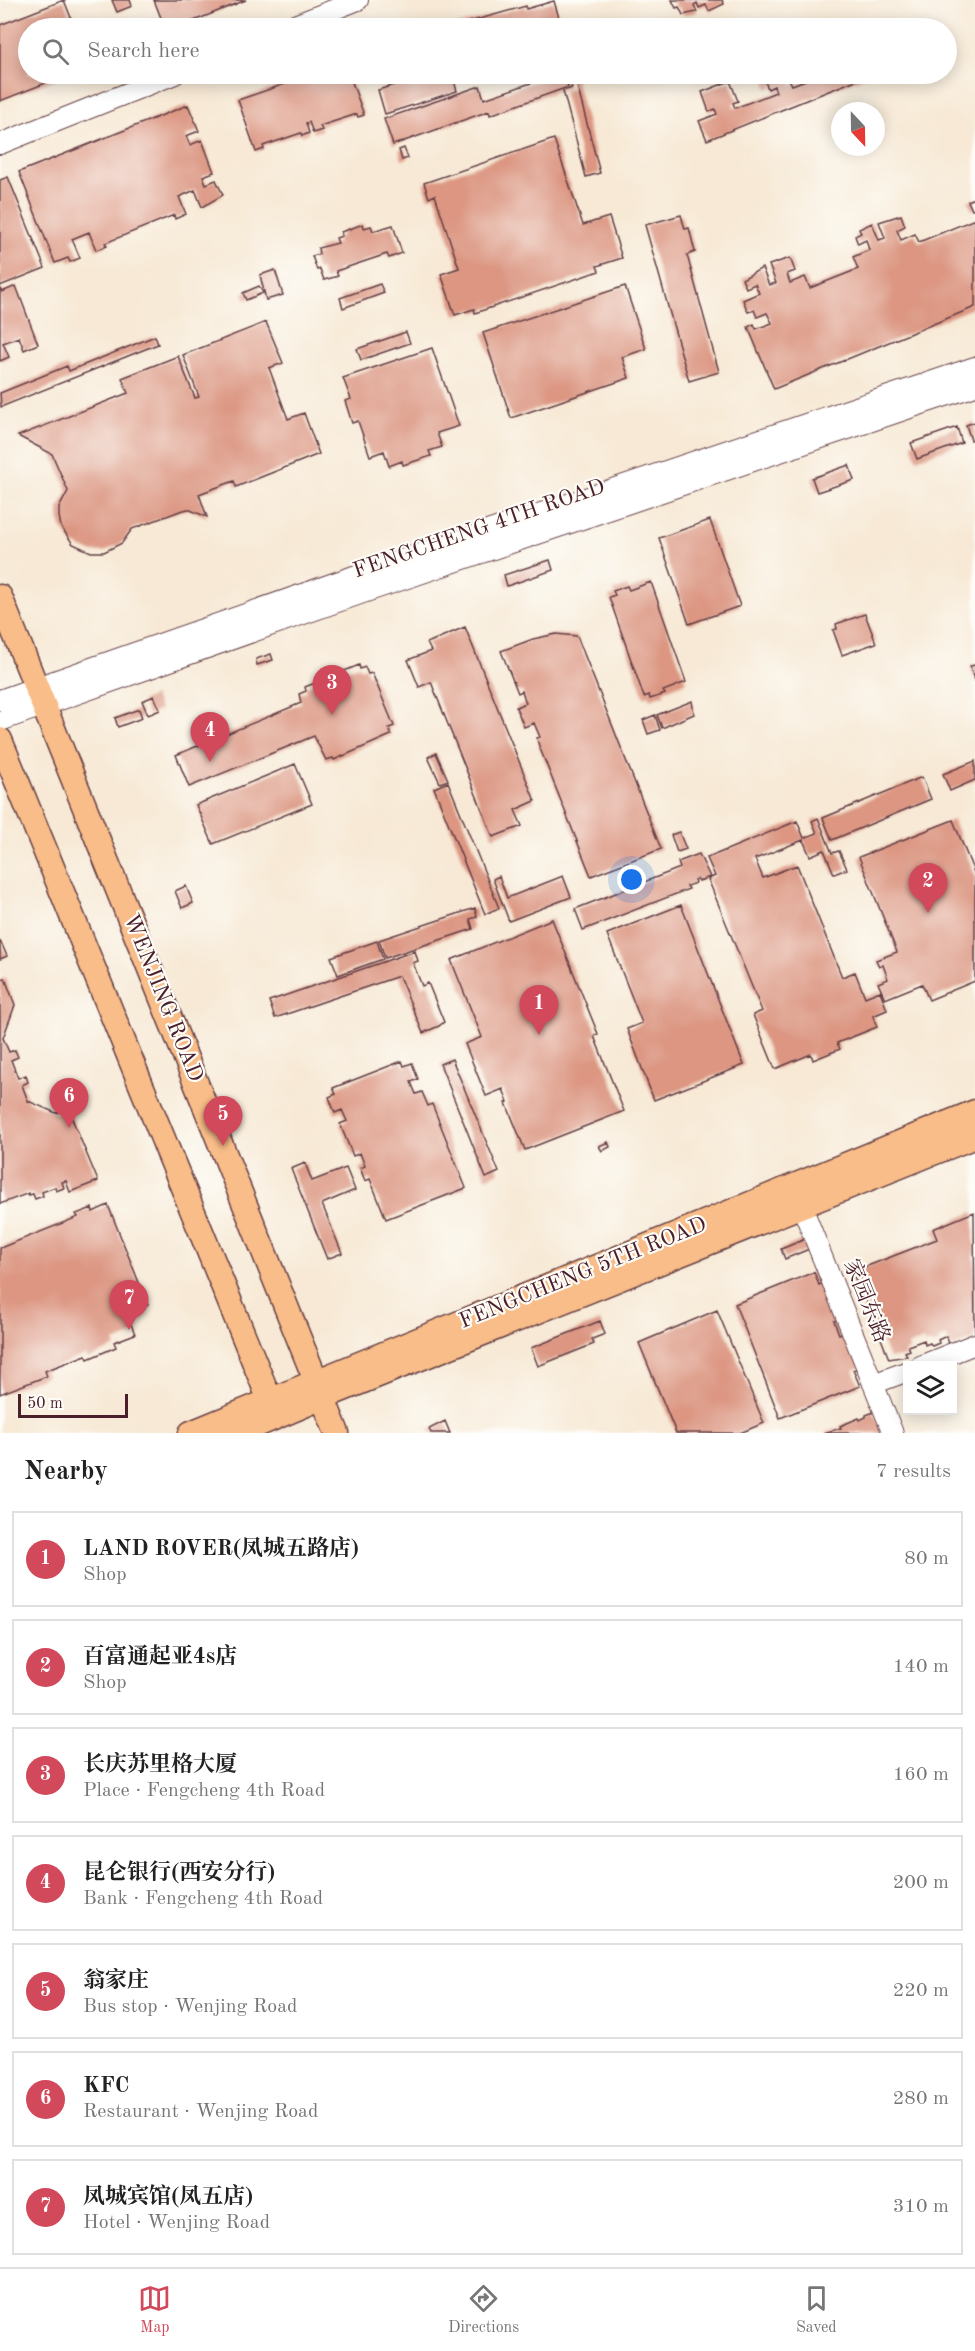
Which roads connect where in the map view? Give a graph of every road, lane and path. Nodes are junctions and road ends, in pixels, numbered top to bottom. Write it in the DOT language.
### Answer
graph roads {
  1 [pos="358,0"];
  2 [pos="312,18"];
  3 [pos="151,84"];
  4 [pos="0,144"];
  5 [pos="975,367"];
  6 [pos="975,386"];
  7 [pos="0,597"];
  8 [pos="40,695"];
  9 [pos="0,700"];
  10 [pos="0,721"];
  11 [pos="0,740"];
  12 [pos="975,1112"];
  13 [pos="975,1136"];
  14 [pos="798,1196"];
  15 [pos="975,1344"];
  16 [pos="930,1361"];
  17 [pos="903,1373"];
  18 [pos="873,1384"];
  19 [pos="320,1389"];
  20 [pos="277,1417"];
  21 [pos="191,1433"];
  22 [pos="238,1433"];
  23 [pos="337,1433"];
  24 [pos="893,1433"];
  1 -- 2 [label="street"];
  3 -- 4 [label="street"];
  5 -- 8 [label="street, FENGCHENG 4TH ROAD"];
  6 -- 8 [label="street, FENGCHENG 4TH ROAD"];
  7 -- 8 [label="main road, WENJING ROAD"];
  8 -- 9 [label="street, FENGCHENG 4TH ROAD"];
  8 -- 10 [label="street, FENGCHENG 4TH ROAD"];
  8 -- 19 [label="main road, WENJING ROAD"];
  11 -- 20 [label="main road"];
  12 -- 14 [label="main road, FENGCHENG 5TH ROAD"];
  13 -- 14 [label="main road, FENGCHENG 5TH ROAD"];
  14 -- 18 [label="street, 家园东路"];
  14 -- 19 [label="main road, FENGCHENG 5TH ROAD"];
  15 -- 16 [label="street"];
  17 -- 18 [label="street"];
  18 -- 24 [label="street, 家园东路"];
  19 -- 20 [label="main road, FENGCHENG 5TH ROAD"];
  19 -- 23 [label="main road, WENJING ROAD"];
  20 -- 21 [label="main road, FENGCHENG 5TH ROAD"];
  20 -- 22 [label="main road, FENGCHENG 5TH ROAD"];
}
